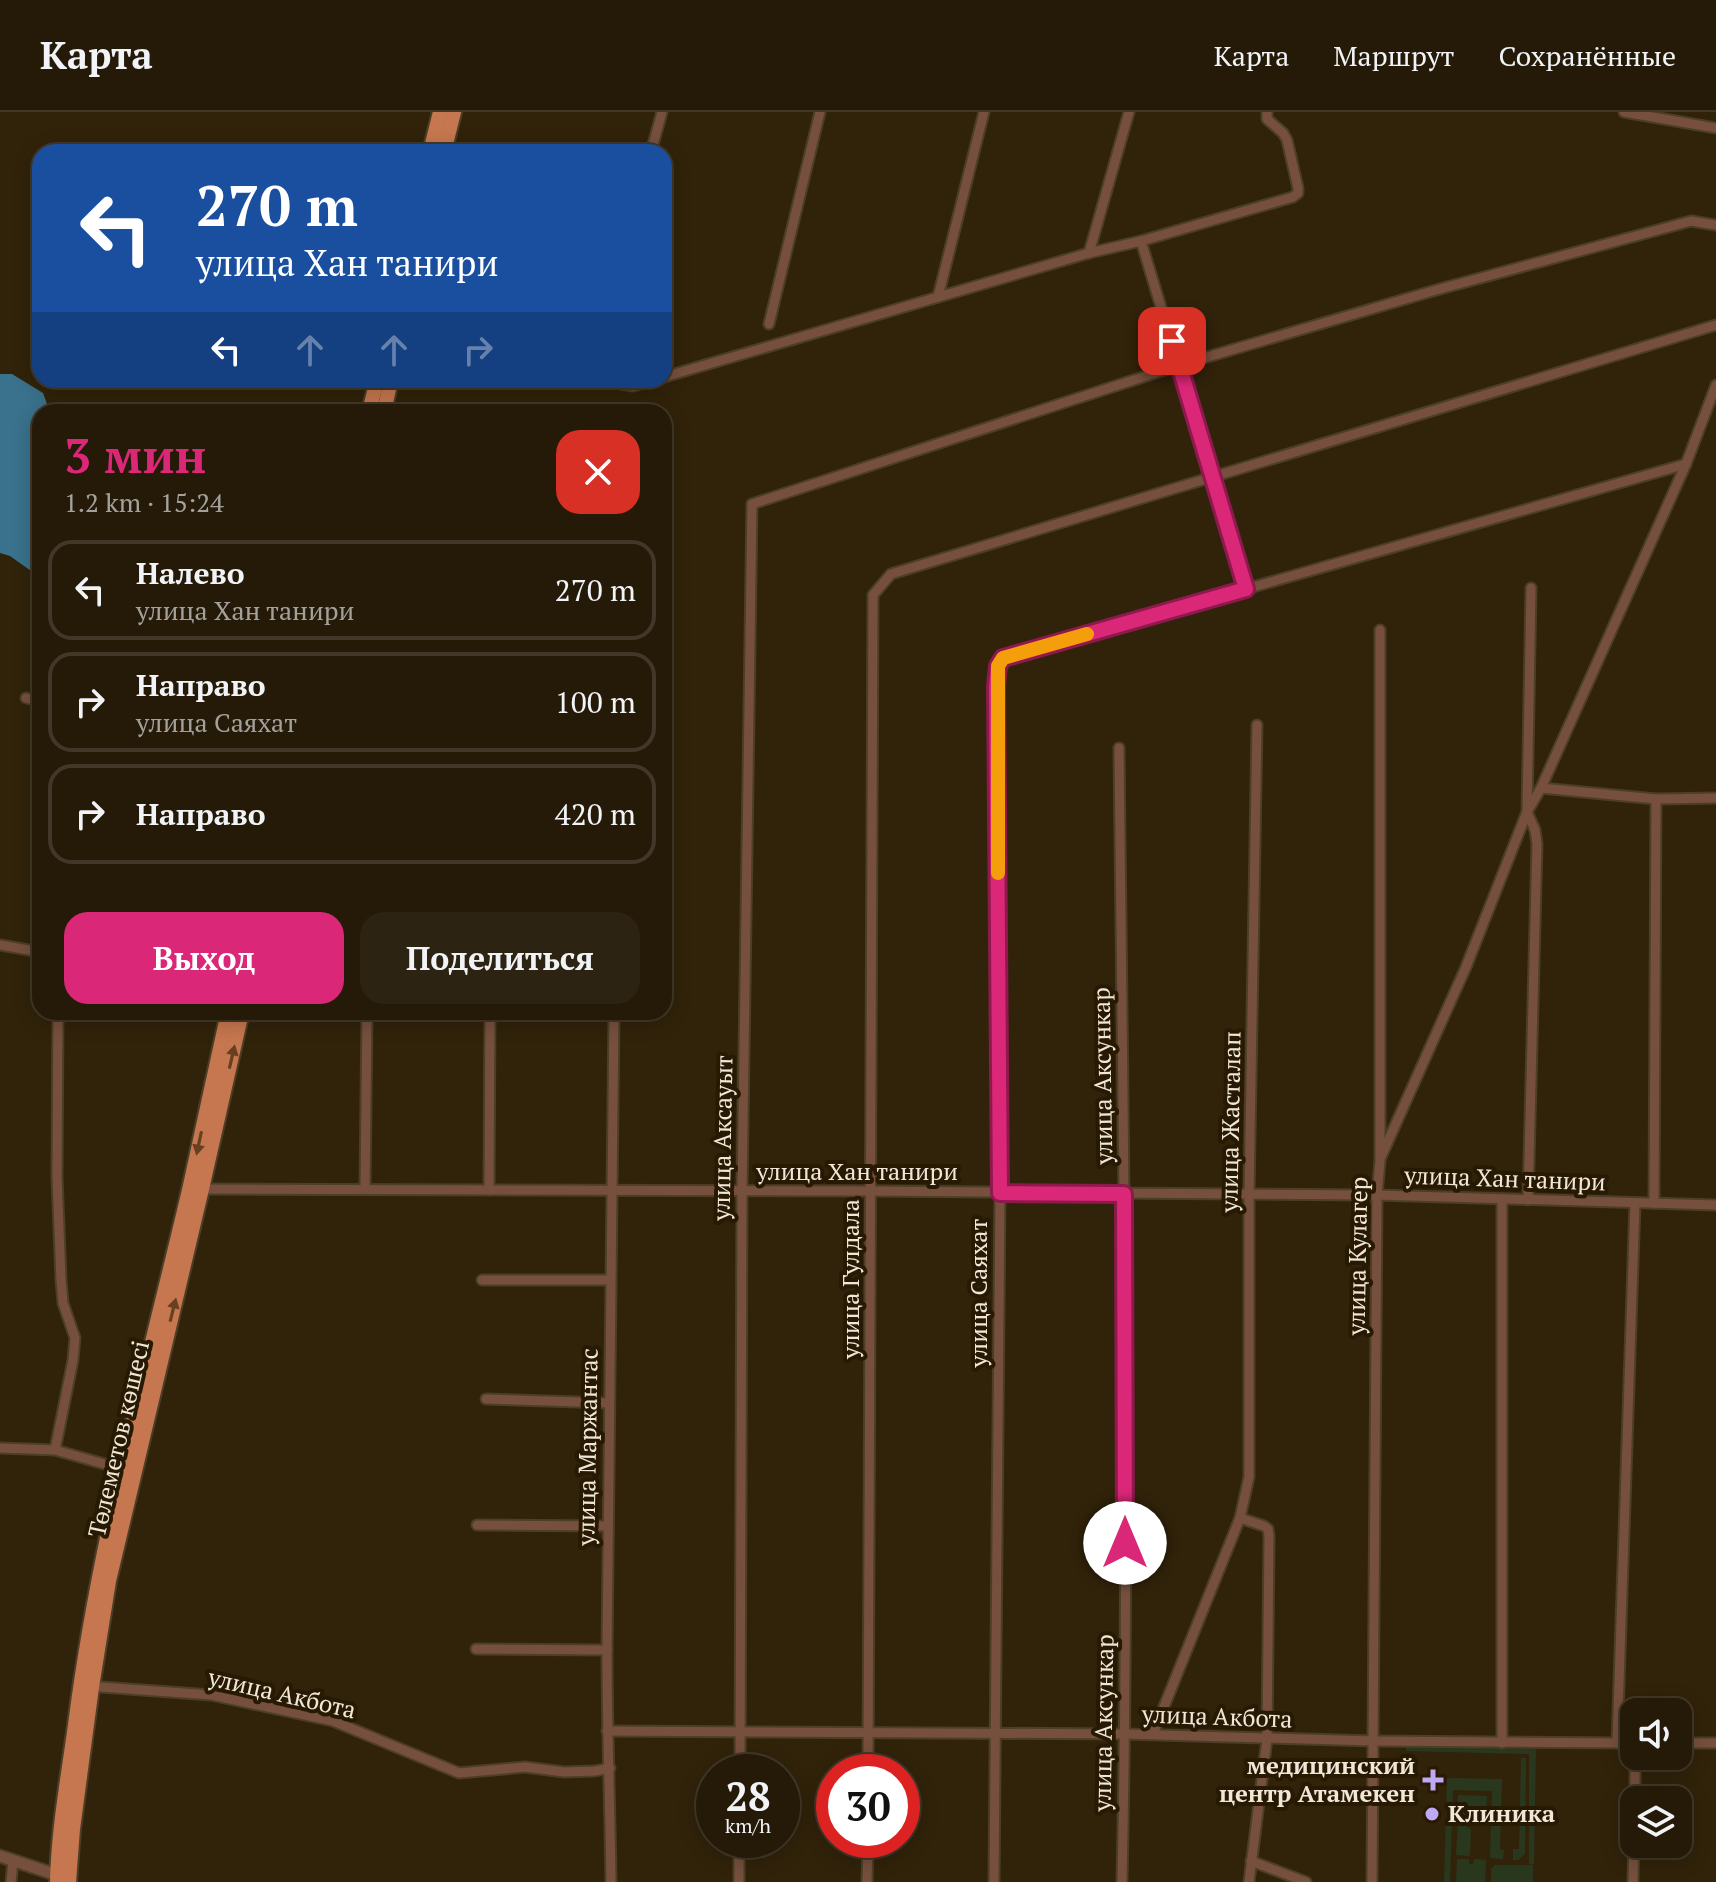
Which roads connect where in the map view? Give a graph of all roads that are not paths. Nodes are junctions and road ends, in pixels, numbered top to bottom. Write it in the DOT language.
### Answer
graph roads {
  1 [pos="440,112"];
  2 [pos="454,112"];
  3 [pos="662,112"];
  4 [pos="820,112"];
  5 [pos="984,112"];
  6 [pos="1129,112"];
  7 [pos="1267,112"];
  8 [pos="1624,112"];
  9 [pos="1716,128"];
  10 [pos="432,144"];
  11 [pos="446,144"];
  12 [pos="653,144"];
  13 [pos="1716,225"];
  14 [pos="1141,241"];
  15 [pos="1089,253"];
  16 [pos="938,297"];
  17 [pos="769,324"];
  18 [pos="1716,325"];
  19 [pos="1180,365"];
  20 [pos="672,375"];
  21 [pos="1716,385"];
  22 [pos="1686,464"];
  23 [pos="1213,477"];
  24 [pos="1531,588"];
  25 [pos="1246,589"];
  26 [pos="1380,630"];
  27 [pos="26,698"];
  28 [pos="32,699"];
  29 [pos="1257,725"];
  30 [pos="1119,748"];
  31 [pos="1541,788"];
  32 [pos="1716,798"];
  33 [pos="1656,799"];
  34 [pos="1527,812"];
  35 [pos="0,945"];
  36 [pos="32,951"];
  37 [pos="58,1020"];
  38 [pos="227,1020"];
  39 [pos="240,1020"];
  40 [pos="367,1020"];
  41 [pos="490,1020"];
  42 [pos="614,1020"];
  43 [pos="1380,1161"];
  44 [pos="196,1189"];
  45 [pos="365,1189"];
  46 [pos="489,1190"];
  47 [pos="612,1190"];
  48 [pos="742,1191"];
  49 [pos="871,1191"];
  50 [pos="1000,1193"];
  51 [pos="1124,1194"];
  52 [pos="1249,1195"];
  53 [pos="1377,1195"];
  54 [pos="1502,1199"];
  55 [pos="1528,1200"];
  56 [pos="1635,1203"];
  57 [pos="1654,1203"];
  58 [pos="1716,1205"];
  59 [pos="482,1280"];
  60 [pos="610,1280"];
  61 [pos="486,1399"];
  62 [pos="609,1403"];
  63 [pos="0,1448"];
  64 [pos="55,1450"];
  65 [pos="122,1469"];
  66 [pos="1240,1518"];
  67 [pos="477,1525"];
  68 [pos="607,1526"];
  69 [pos="476,1649"];
  70 [pos="607,1650"];
  71 [pos="86,1686"];
  72 [pos="607,1731"];
  73 [pos="740,1731"];
  74 [pos="869,1732"];
  75 [pos="996,1733"];
  76 [pos="1125,1734"];
  77 [pos="1153,1734"];
  78 [pos="1267,1739"];
  79 [pos="1374,1741"];
  80 [pos="1502,1743"];
  81 [pos="1617,1743"];
  82 [pos="1692,1743"];
  83 [pos="1716,1743"];
  84 [pos="740,1754"];
  85 [pos="868,1754"];
  86 [pos="610,1768"];
  87 [pos="0,1856"];
  88 [pos="739,1858"];
  89 [pos="868,1858"];
  90 [pos="1634,1858"];
  91 [pos="13,1861"];
  92 [pos="1251,1861"];
  93 [pos="66,1879"];
  94 [pos="11,1882"];
  95 [pos="611,1882"];
  96 [pos="739,1882"];
  97 [pos="867,1882"];
  98 [pos="994,1882"];
  99 [pos="1122,1882"];
  100 [pos="1249,1882"];
  101 [pos="1306,1882"];
  102 [pos="1372,1882"];
  103 [pos="1633,1882"];
  1 -- 10 [label="main road"];
  2 -- 11 [label="main road"];
  3 -- 12 [label="street"];
  4 -- 17 [label="street"];
  5 -- 16 [label="street"];
  6 -- 15 [label="street"];
  7 -- 14 [label="street"];
  8 -- 9 [label="street"];
  13 -- 19 [label="street"];
  14 -- 15 [label="street"];
  14 -- 19 [label="street"];
  15 -- 16 [label="street"];
  16 -- 20 [label="street"];
  18 -- 23 [label="street"];
  19 -- 23 [label="street"];
  19 -- 48 [label="street, улица Аксауыт"];
  21 -- 22 [label="street"];
  22 -- 25 [label="street"];
  22 -- 31 [label="street"];
  23 -- 25 [label="street"];
  23 -- 49 [label="street, улица Гулдала"];
  24 -- 34 [label="street"];
  25 -- 50 [label="street, улица Саяхат"];
  26 -- 43 [label="street, улица Кулагер"];
  27 -- 28 [label="street"];
  29 -- 52 [label="street, улица Жасталап"];
  30 -- 51 [label="street, улица Аксункар"];
  31 -- 33 [label="street"];
  31 -- 34 [label="street"];
  32 -- 33 [label="street"];
  33 -- 57 [label="street"];
  34 -- 43 [label="street"];
  34 -- 55 [label="street"];
  35 -- 36 [label="street"];
  37 -- 64 [label="street"];
  38 -- 44 [label="main road, Төлеметов көшесі, one-way"];
  44 -- 39 [label="main road, Төлеметов көшесі, one-way"];
  40 -- 45 [label="street"];
  41 -- 46 [label="street"];
  42 -- 47 [label="street, улица Маржантас"];
  43 -- 53 [label="street, улица Кулагер"];
  44 -- 45 [label="street, улица Хан танири"];
  44 -- 65 [label="main road, Төлеметов көшесі"];
  71 -- 44 [label="main road, Төлеметов көшесі, one-way"];
  45 -- 46 [label="street, улица Хан танири"];
  46 -- 47 [label="street, улица Хан танири"];
  47 -- 48 [label="street, улица Хан танири"];
  47 -- 60 [label="street, улица Маржантас"];
  48 -- 49 [label="street, улица Хан танири"];
  48 -- 73 [label="street, улица Аксауыт"];
  49 -- 50 [label="street, улица Хан танири"];
  49 -- 74 [label="street, улица Гулдала"];
  50 -- 51 [label="street, улица Хан танири"];
  50 -- 75 [label="street, улица Саяхат"];
  51 -- 52 [label="street, улица Хан танири"];
  51 -- 76 [label="street, улица Аксункар"];
  52 -- 53 [label="street, улица Хан танири"];
  52 -- 66 [label="street, улица Жасталап"];
  53 -- 54 [label="street, улица Хан танири"];
  53 -- 79 [label="street, улица Кулагер"];
  54 -- 55 [label="street, улица Хан танири"];
  54 -- 80 [label="street"];
  55 -- 56 [label="street, улица Хан танири"];
  56 -- 57 [label="street, улица Хан танири"];
  56 -- 81 [label="street"];
  57 -- 58 [label="street, улица Хан танири"];
  59 -- 60 [label="street"];
  60 -- 62 [label="street, улица Маржантас"];
  61 -- 62 [label="street"];
  62 -- 68 [label="street, улица Маржантас"];
  63 -- 64 [label="street"];
  64 -- 65 [label="street"];
  65 -- 71 [label="main road, Төлеметов көшесі"];
  66 -- 77 [label="street, улица Жасталап"];
  66 -- 78 [label="street"];
  67 -- 68 [label="street"];
  68 -- 70 [label="street, улица Маржантас"];
  69 -- 70 [label="street"];
  70 -- 72 [label="street, улица Маржантас"];
  71 -- 86 [label="street, улица Акбота"];
  71 -- 93 [label="main road, Төлеметов көшесі"];
  72 -- 73 [label="street, улица Акбота"];
  72 -- 86 [label="street, улица Маржантас"];
  73 -- 74 [label="street, улица Акбота"];
  73 -- 84 [label="street, улица Аксауыт"];
  74 -- 75 [label="street, улица Акбота"];
  74 -- 85 [label="street, улица Гулдала"];
  75 -- 76 [label="street, улица Акбота"];
  75 -- 98 [label="street, улица Саяхат"];
  76 -- 77 [label="street, улица Акбота"];
  76 -- 99 [label="street, улица Аксункар"];
  77 -- 78 [label="street, улица Акбота"];
  78 -- 79 [label="street, улица Акбота"];
  78 -- 92 [label="street"];
  79 -- 80 [label="street, улица Акбота"];
  79 -- 102 [label="street, улица Кулагер"];
  80 -- 81 [label="street, улица Акбота"];
  82 -- 83 [label="street"];
  86 -- 95 [label="street, улица Маржантас"];
  87 -- 91 [label="street"];
  88 -- 96 [label="street"];
  89 -- 97 [label="street"];
  90 -- 103 [label="street"];
  91 -- 93 [label="street"];
  91 -- 94 [label="street"];
  92 -- 100 [label="street"];
  92 -- 101 [label="street"];
}
